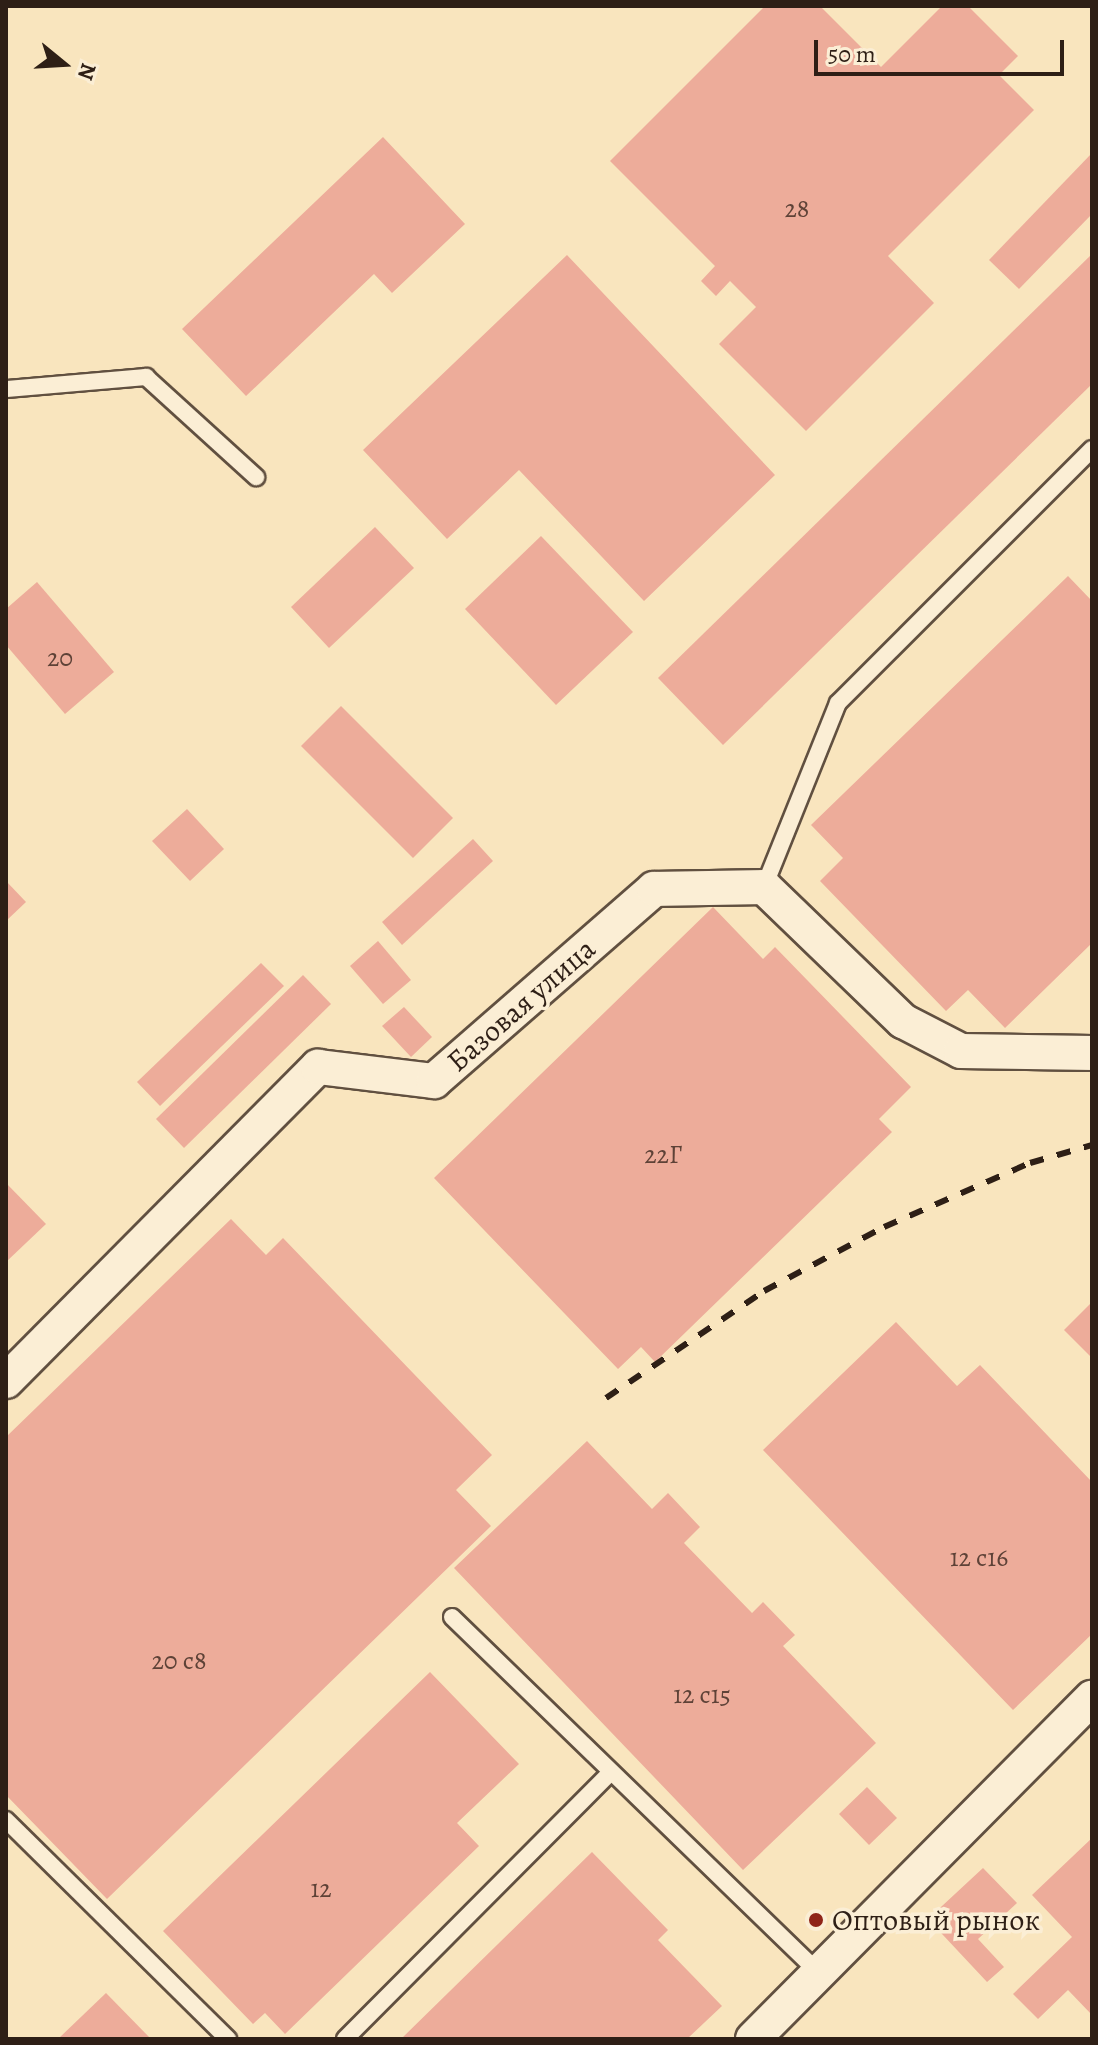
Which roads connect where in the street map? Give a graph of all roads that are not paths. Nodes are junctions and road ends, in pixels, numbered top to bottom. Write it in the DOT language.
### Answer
graph roads {
  1 [pos="6,389"];
  2 [pos="1092,449"];
  3 [pos="256,477"];
  4 [pos="764,887"];
  5 [pos="1092,1053"];
  6 [pos="6,1381"];
  7 [pos="452,1617"];
  8 [pos="1092,1698"];
  9 [pos="611,1772"];
  10 [pos="6,1820"];
  11 [pos="819,1973"];
  12 [pos="228,2039"];
  13 [pos="345,2039"];
  14 [pos="753,2039"];
  1 -- 3 [label="lane"];
  2 -- 4 [label="lane"];
  4 -- 5 [label="street"];
  4 -- 6 [label="street, Базовая улица"];
  7 -- 9 [label="lane"];
  8 -- 11 [label="street"];
  9 -- 11 [label="lane"];
  9 -- 13 [label="lane"];
  10 -- 12 [label="lane"];
  11 -- 14 [label="street"];
}
